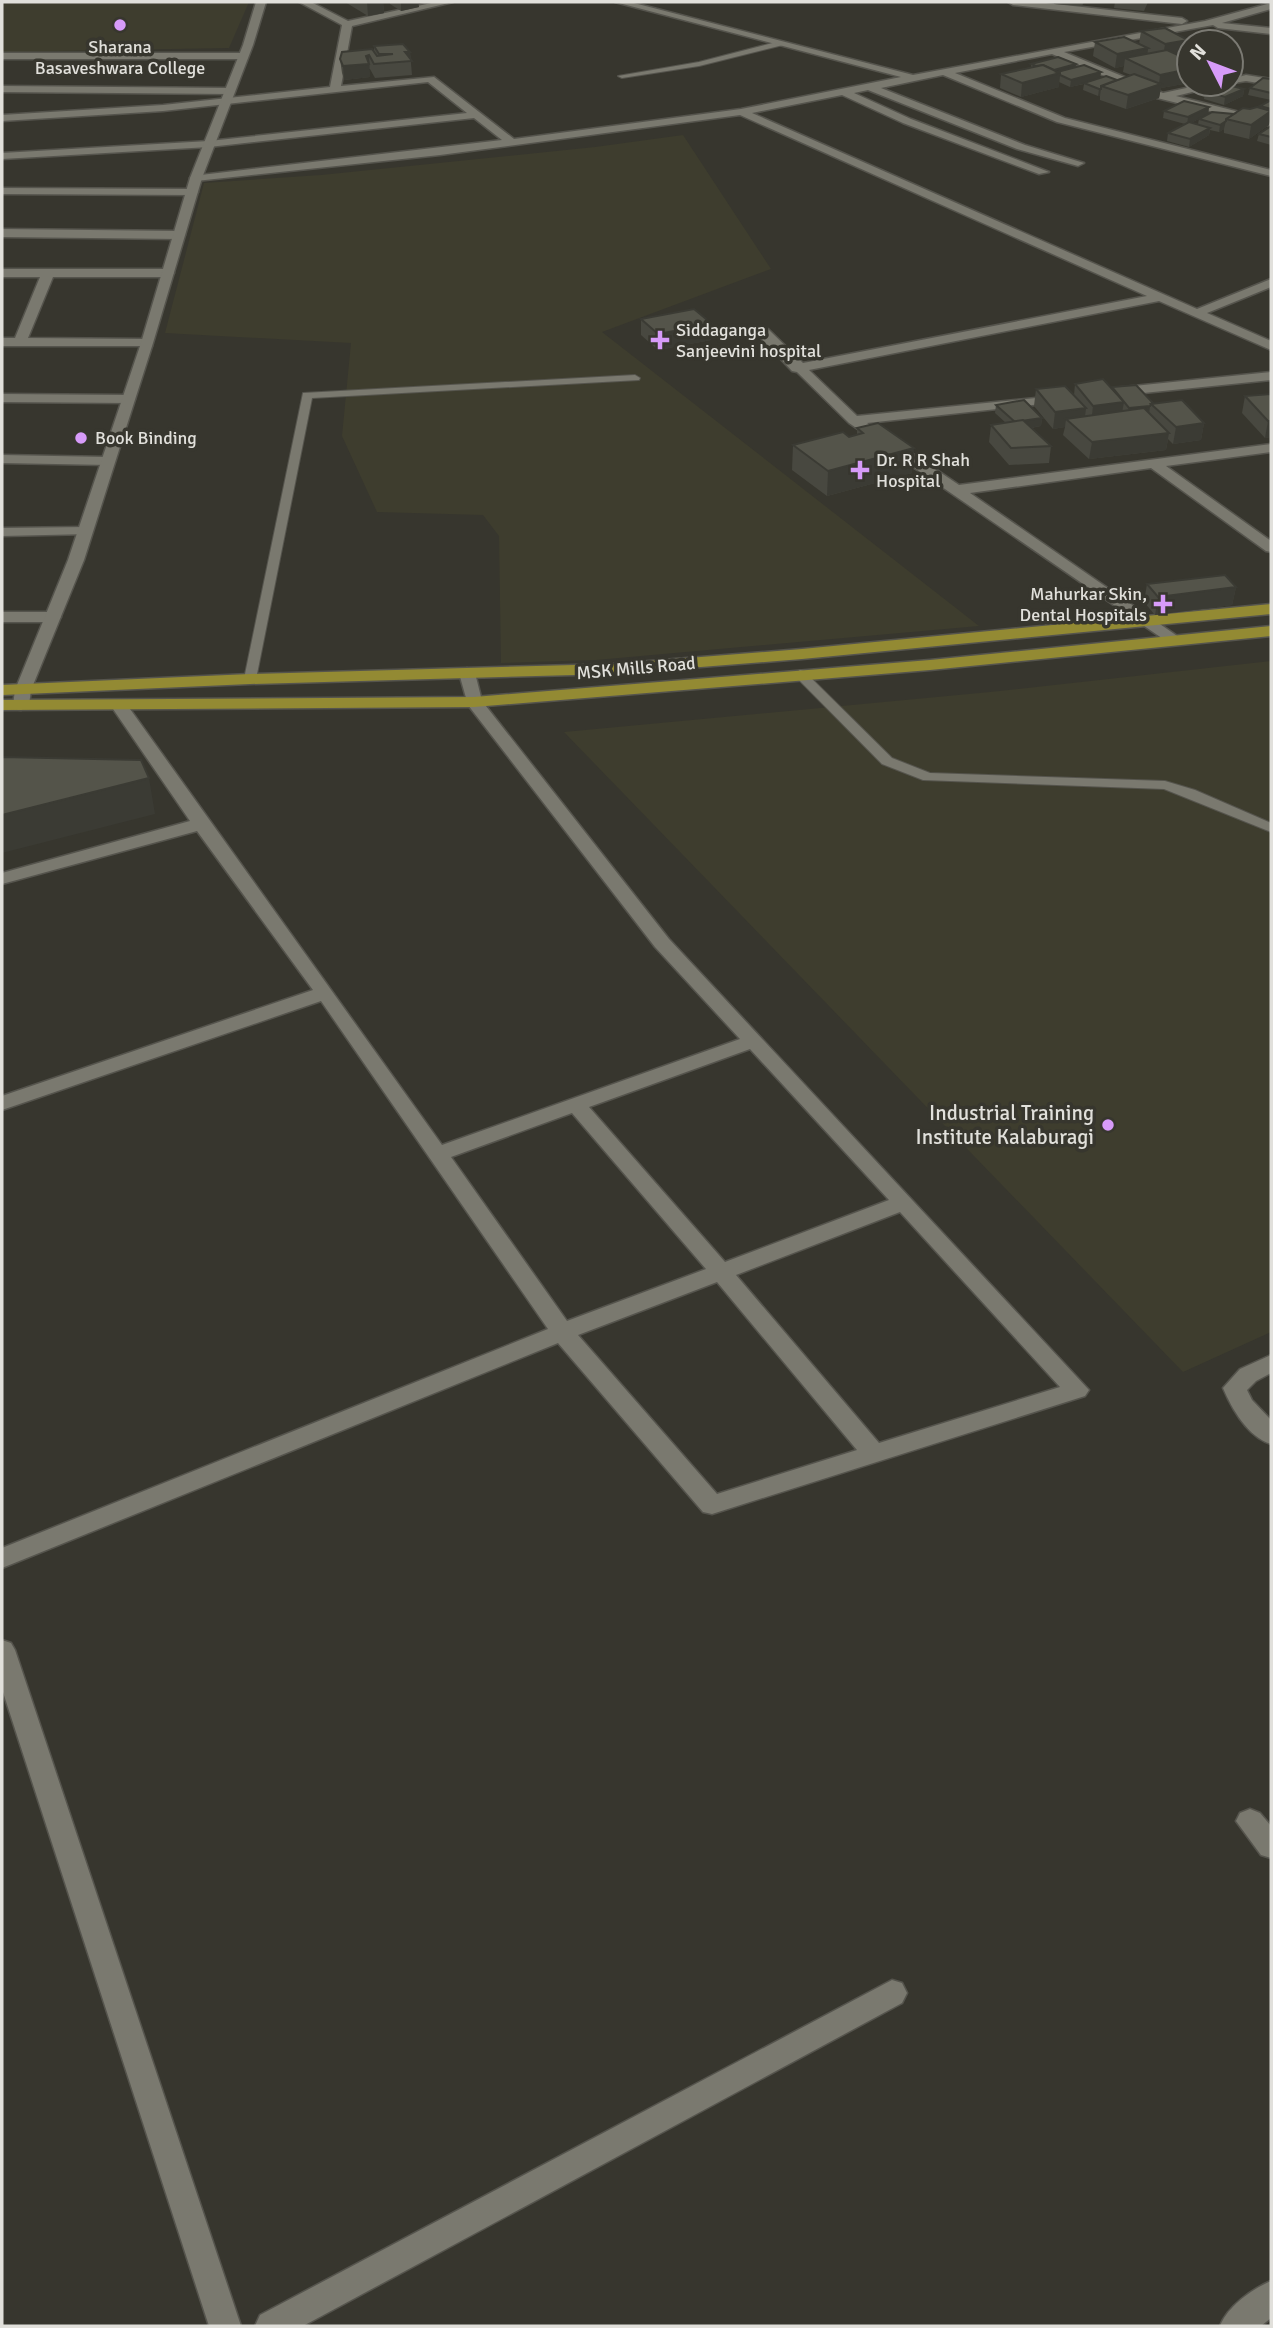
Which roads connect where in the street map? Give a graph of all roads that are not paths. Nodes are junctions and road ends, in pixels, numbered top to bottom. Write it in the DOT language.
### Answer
graph roads {
  1 [pos="261,2"];
  2 [pos="303,2"];
  3 [pos="448,2"];
  4 [pos="620,2"];
  5 [pos="646,2"];
  6 [pos="1013,2"];
  7 [pos="635,6"];
  8 [pos="1271,6"];
  9 [pos="347,24"];
  10 [pos="1206,24"];
  11 [pos="1271,31"];
  12 [pos="780,43"];
  13 [pos="1053,51"];
  14 [pos="2,56"];
  15 [pos="243,56"];
  16 [pos="944,72"];
  17 [pos="622,76"];
  18 [pos="917,78"];
  19 [pos="1245,78"];
  20 [pos="1271,82"];
  21 [pos="870,87"];
  22 [pos="2,89"];
  23 [pos="335,90"];
  24 [pos="844,92"];
  25 [pos="1175,93"];
  26 [pos="1161,96"];
  27 [pos="228,97"];
  28 [pos="741,112"];
  29 [pos="476,115"];
  30 [pos="2,118"];
  31 [pos="1271,123"];
  32 [pos="511,142"];
  33 [pos="209,144"];
  34 [pos="2,156"];
  35 [pos="1078,163"];
  36 [pos="1043,172"];
  37 [pos="1271,173"];
  38 [pos="196,178"];
  39 [pos="2,191"];
  40 [pos="192,192"];
  41 [pos="2,233"];
  42 [pos="179,235"];
  43 [pos="2,273"];
  44 [pos="48,273"];
  45 [pos="168,273"];
  46 [pos="1271,283"];
  47 [pos="1161,297"];
  48 [pos="1197,313"];
  49 [pos="763,332"];
  50 [pos="2,342"];
  51 [pos="20,342"];
  52 [pos="147,344"];
  53 [pos="1271,346"];
  54 [pos="797,368"];
  55 [pos="1271,376"];
  56 [pos="635,378"];
  57 [pos="1104,393"];
  58 [pos="1077,396"];
  59 [pos="2,398"];
  60 [pos="128,399"];
  61 [pos="854,419"];
  62 [pos="1271,449"];
  63 [pos="2,459"];
  64 [pos="108,461"];
  65 [pos="1154,464"];
  66 [pos="957,490"];
  67 [pos="85,531"];
  68 [pos="2,532"];
  69 [pos="1271,548"];
  70 [pos="1271,609"];
  71 [pos="2,617"];
  72 [pos="53,617"];
  73 [pos="1147,621"];
  74 [pos="1271,631"];
  75 [pos="1175,640"];
  76 [pos="467,673"];
  77 [pos="800,674"];
  78 [pos="250,679"];
  79 [pos="2,690"];
  80 [pos="22,698"];
  81 [pos="474,702"];
  82 [pos="2,705"];
  83 [pos="119,706"];
  84 [pos="201,824"];
  85 [pos="1271,828"];
  86 [pos="2,879"];
  87 [pos="326,993"];
  88 [pos="754,1041"];
  89 [pos="2,1103"];
  90 [pos="576,1105"];
  91 [pos="438,1154"];
  92 [pos="903,1203"];
  93 [pos="722,1272"];
  94 [pos="562,1332"];
  95 [pos="1271,1363"];
  96 [pos="1271,1435"];
  97 [pos="874,1454"];
  98 [pos="2,1558"];
  99 [pos="2,1650"];
  100 [pos="1250,1821"];
  101 [pos="1271,1846"];
  102 [pos="892,1993"];
  103 [pos="1271,2297"];
  104 [pos="225,2326"];
  105 [pos="271,2326"];
  106 [pos="1236,2326"];
  1 -- 15 [label="street"];
  2 -- 9 [label="street"];
  3 -- 9 [label="street"];
  4 -- 7 [label="street"];
  5 -- 7 [label="street"];
  6 -- 10 [label="street"];
  7 -- 12 [label="street"];
  8 -- 10 [label="street"];
  9 -- 23 [label="street"];
  10 -- 11 [label="street"];
  10 -- 13 [label="street"];
  12 -- 17 [label="lane"];
  12 -- 18 [label="street"];
  13 -- 16 [label="street"];
  13 -- 26 [label="street"];
  14 -- 15 [label="street"];
  15 -- 27 [label="street"];
  16 -- 18 [label="street"];
  16 -- 37 [label="street"];
  18 -- 21 [label="street"];
  19 -- 20 [label="street"];
  21 -- 24 [label="street"];
  21 -- 35 [label="street"];
  22 -- 27 [label="street"];
  23 -- 27 [label="street"];
  23 -- 29 [label="street"];
  24 -- 28 [label="street"];
  24 -- 36 [label="street"];
  25 -- 26 [label="street"];
  26 -- 31 [label="street"];
  27 -- 30 [label="street"];
  27 -- 33 [label="street"];
  28 -- 32 [label="street"];
  28 -- 47 [label="street"];
  29 -- 32 [label="street"];
  29 -- 33 [label="street"];
  32 -- 38 [label="street"];
  33 -- 34 [label="street"];
  33 -- 38 [label="street"];
  38 -- 40 [label="street"];
  39 -- 40 [label="street"];
  40 -- 42 [label="street"];
  41 -- 42 [label="street"];
  42 -- 45 [label="street"];
  43 -- 44 [label="street"];
  44 -- 45 [label="street"];
  44 -- 51 [label="street"];
  45 -- 52 [label="street"];
  46 -- 48 [label="street"];
  47 -- 48 [label="street"];
  47 -- 54 [label="street"];
  48 -- 53 [label="street"];
  49 -- 54 [label="street"];
  50 -- 51 [label="street"];
  51 -- 52 [label="street"];
  52 -- 60 [label="street"];
  54 -- 61 [label="street"];
  55 -- 57 [label="street"];
  56 -- 78 [label="lane"];
  58 -- 61 [label="street"];
  59 -- 60 [label="street"];
  60 -- 64 [label="street"];
  61 -- 66 [label="street"];
  62 -- 65 [label="street"];
  63 -- 64 [label="street"];
  64 -- 67 [label="street"];
  65 -- 66 [label="street"];
  65 -- 69 [label="street"];
  66 -- 73 [label="street"];
  67 -- 68 [label="street"];
  67 -- 72 [label="street"];
  70 -- 73 [label="main road, MSK Mills Road"];
  71 -- 72 [label="street"];
  72 -- 80 [label="street"];
  73 -- 75 [label="street"];
  73 -- 76 [label="main road, MSK Mills Road"];
  74 -- 75 [label="main road, MSK Mills Road"];
  75 -- 77 [label="main road, MSK Mills Road"];
  76 -- 78 [label="main road, MSK Mills Road"];
  76 -- 81 [label="street"];
  77 -- 81 [label="main road, MSK Mills Road"];
  77 -- 85 [label="lane"];
  78 -- 80 [label="main road, MSK Mills Road"];
  79 -- 80 [label="main road, MSK Mills Road"];
  80 -- 82 [label="main road, MSK Mills Road"];
  80 -- 83 [label="main road, MSK Mills Road"];
  81 -- 83 [label="main road, MSK Mills Road"];
  81 -- 88 [label="street"];
  83 -- 84 [label="street"];
  84 -- 86 [label="street"];
  84 -- 87 [label="street"];
  87 -- 89 [label="street"];
  87 -- 91 [label="street"];
  88 -- 90 [label="street"];
  88 -- 92 [label="street"];
  90 -- 91 [label="street"];
  90 -- 93 [label="street"];
  91 -- 94 [label="street"];
  92 -- 93 [label="street"];
  92 -- 97 [label="street"];
  93 -- 94 [label="street"];
  93 -- 97 [label="street"];
  94 -- 97 [label="street"];
  94 -- 98 [label="street"];
  95 -- 96 [label="street"];
  99 -- 104 [label="street"];
  100 -- 101 [label="street"];
  102 -- 105 [label="street"];
  103 -- 106 [label="street"];
}
